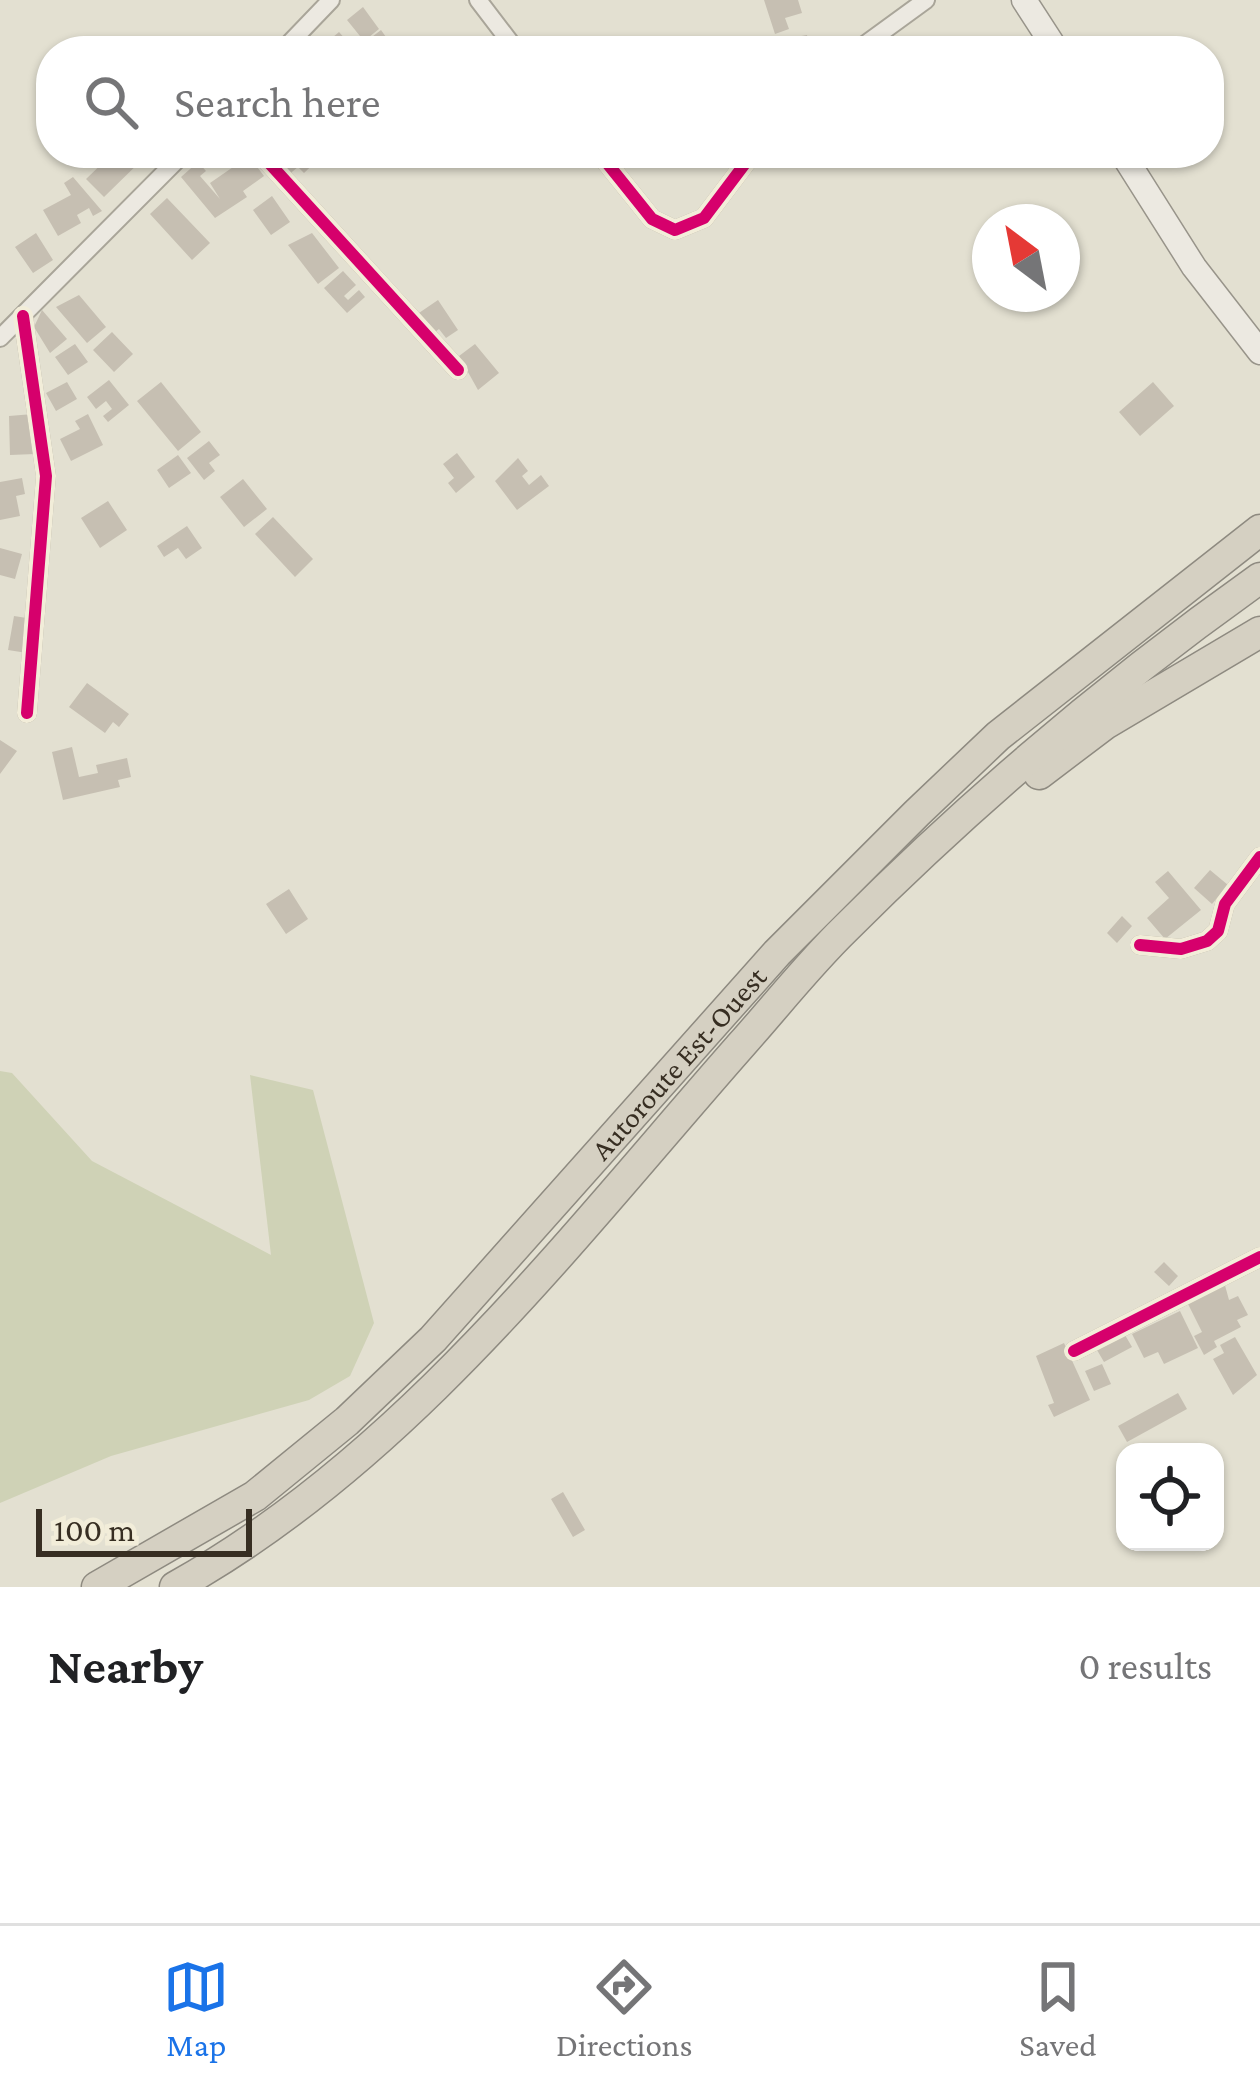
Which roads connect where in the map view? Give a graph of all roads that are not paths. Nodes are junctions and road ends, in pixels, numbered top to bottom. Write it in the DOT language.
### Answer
graph roads {
  1 [pos="332,0"];
  2 [pos="478,0"];
  3 [pos="926,0"];
  4 [pos="1024,0"];
  5 [pos="297,36"];
  6 [pos="506,36"];
  7 [pos="877,36"];
  8 [pos="1047,36"];
  9 [pos="169,168"];
  10 [pos="274,168"];
  11 [pos="611,168"];
  12 [pos="742,168"];
  13 [pos="1131,168"];
  14 [pos="23,316"];
  15 [pos="0,338"];
  16 [pos="1260,352"];
  17 [pos="458,370"];
  18 [pos="1260,530"];
  19 [pos="1260,578"];
  20 [pos="1260,632"];
  21 [pos="27,713"];
  22 [pos="1260,857"];
  23 [pos="896,882"];
  24 [pos="1140,945"];
  25 [pos="1260,1257"];
  26 [pos="1074,1351"];
  27 [pos="97,1587"];
  28 [pos="176,1587"];
  1 -- 5 [label="street"];
  2 -- 6 [label="street"];
  3 -- 7 [label="street"];
  4 -- 8 [label="main road"];
  9 -- 14 [label="street"];
  10 -- 17 [label="street"];
  11 -- 12 [label="street"];
  13 -- 16 [label="main road"];
  14 -- 15 [label="street"];
  14 -- 21 [label="street"];
  18 -- 27 [label="highway, Autoroute Est-Ouest"];
  19 -- 23 [label="highway, Autoroute Est-Ouest"];
  20 -- 23 [label="highway"];
  22 -- 24 [label="street"];
  23 -- 28 [label="highway, Autoroute Est-Ouest"];
  25 -- 26 [label="street"];
}
